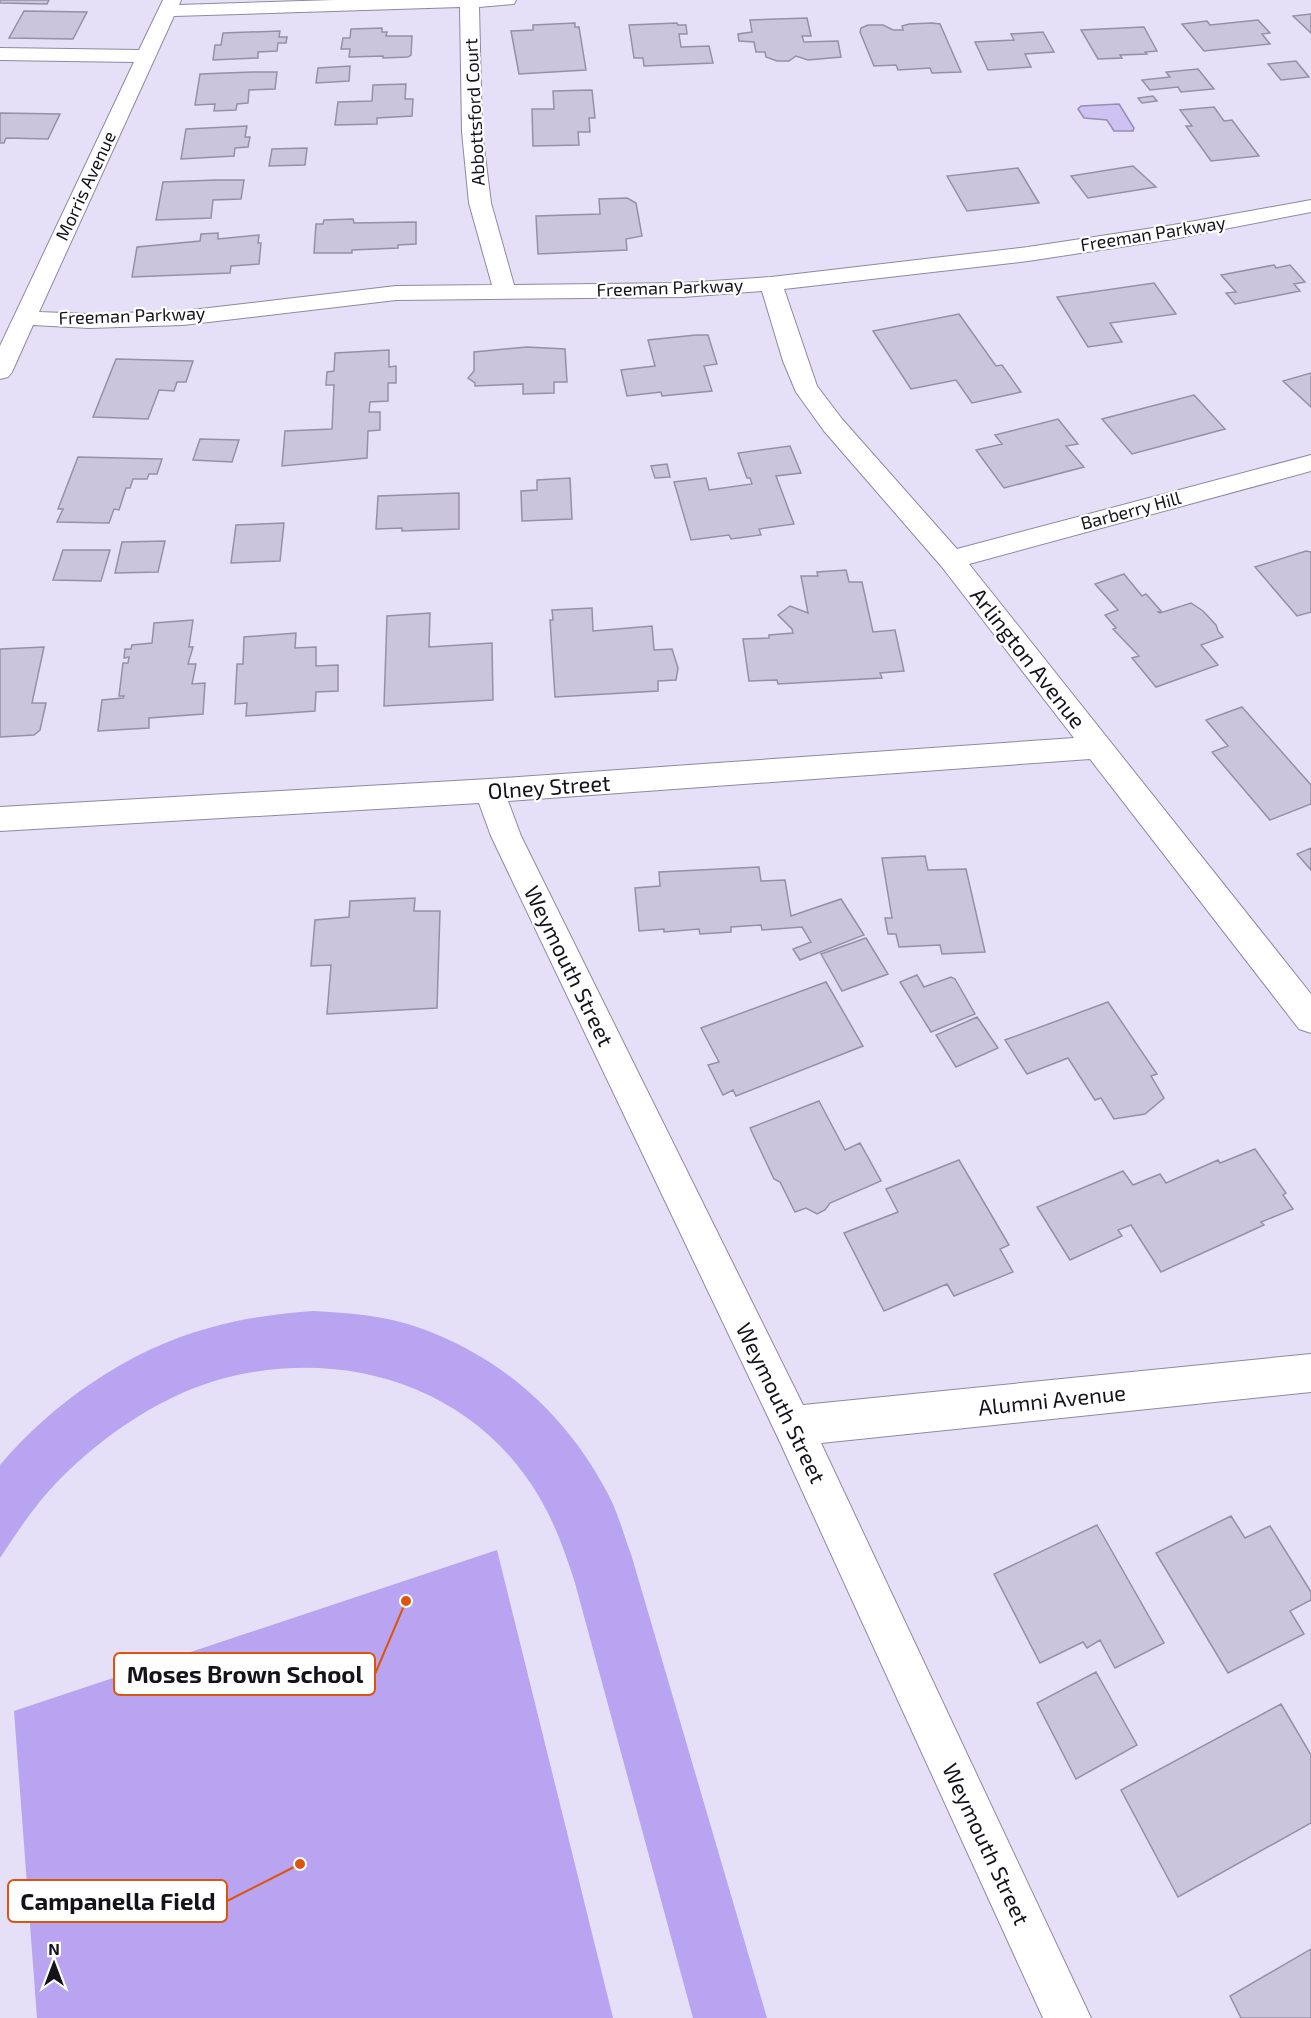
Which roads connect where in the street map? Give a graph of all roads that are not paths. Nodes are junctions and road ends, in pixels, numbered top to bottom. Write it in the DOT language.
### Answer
graph roads {
  1 [pos="507,0"];
  2 [pos="469,1"];
  3 [pos="170,6"];
  4 [pos="0,54"];
  5 [pos="147,56"];
  6 [pos="1311,206"];
  7 [pos="771,285"];
  8 [pos="505,292"];
  9 [pos="25,318"];
  10 [pos="0,372"];
  11 [pos="1311,463"];
  12 [pos="951,560"];
  13 [pos="1097,747"];
  14 [pos="489,791"];
  15 [pos="0,819"];
  16 [pos="1310,1017"];
  17 [pos="1311,1373"];
  18 [pos="793,1426"];
  19 [pos="1067,2018"];
  1 -- 2 [label="street"];
  2 -- 3 [label="street"];
  2 -- 8 [label="street, Abbottsford Court"];
  3 -- 5 [label="street, Morris Avenue"];
  4 -- 5 [label="street"];
  5 -- 9 [label="street, Morris Avenue"];
  6 -- 7 [label="street, Freeman Parkway"];
  7 -- 8 [label="street, Freeman Parkway"];
  7 -- 12 [label="street, Arlington Avenue"];
  8 -- 9 [label="street, Freeman Parkway"];
  9 -- 10 [label="street, Morris Avenue"];
  11 -- 12 [label="street, Barberry Hill"];
  12 -- 13 [label="street, Arlington Avenue"];
  13 -- 14 [label="street, Olney Street"];
  13 -- 16 [label="street, Arlington Avenue"];
  14 -- 15 [label="street, Olney Street"];
  14 -- 18 [label="street, Weymouth Street"];
  17 -- 18 [label="street, Alumni Avenue"];
  18 -- 19 [label="street, Weymouth Street"];
}
